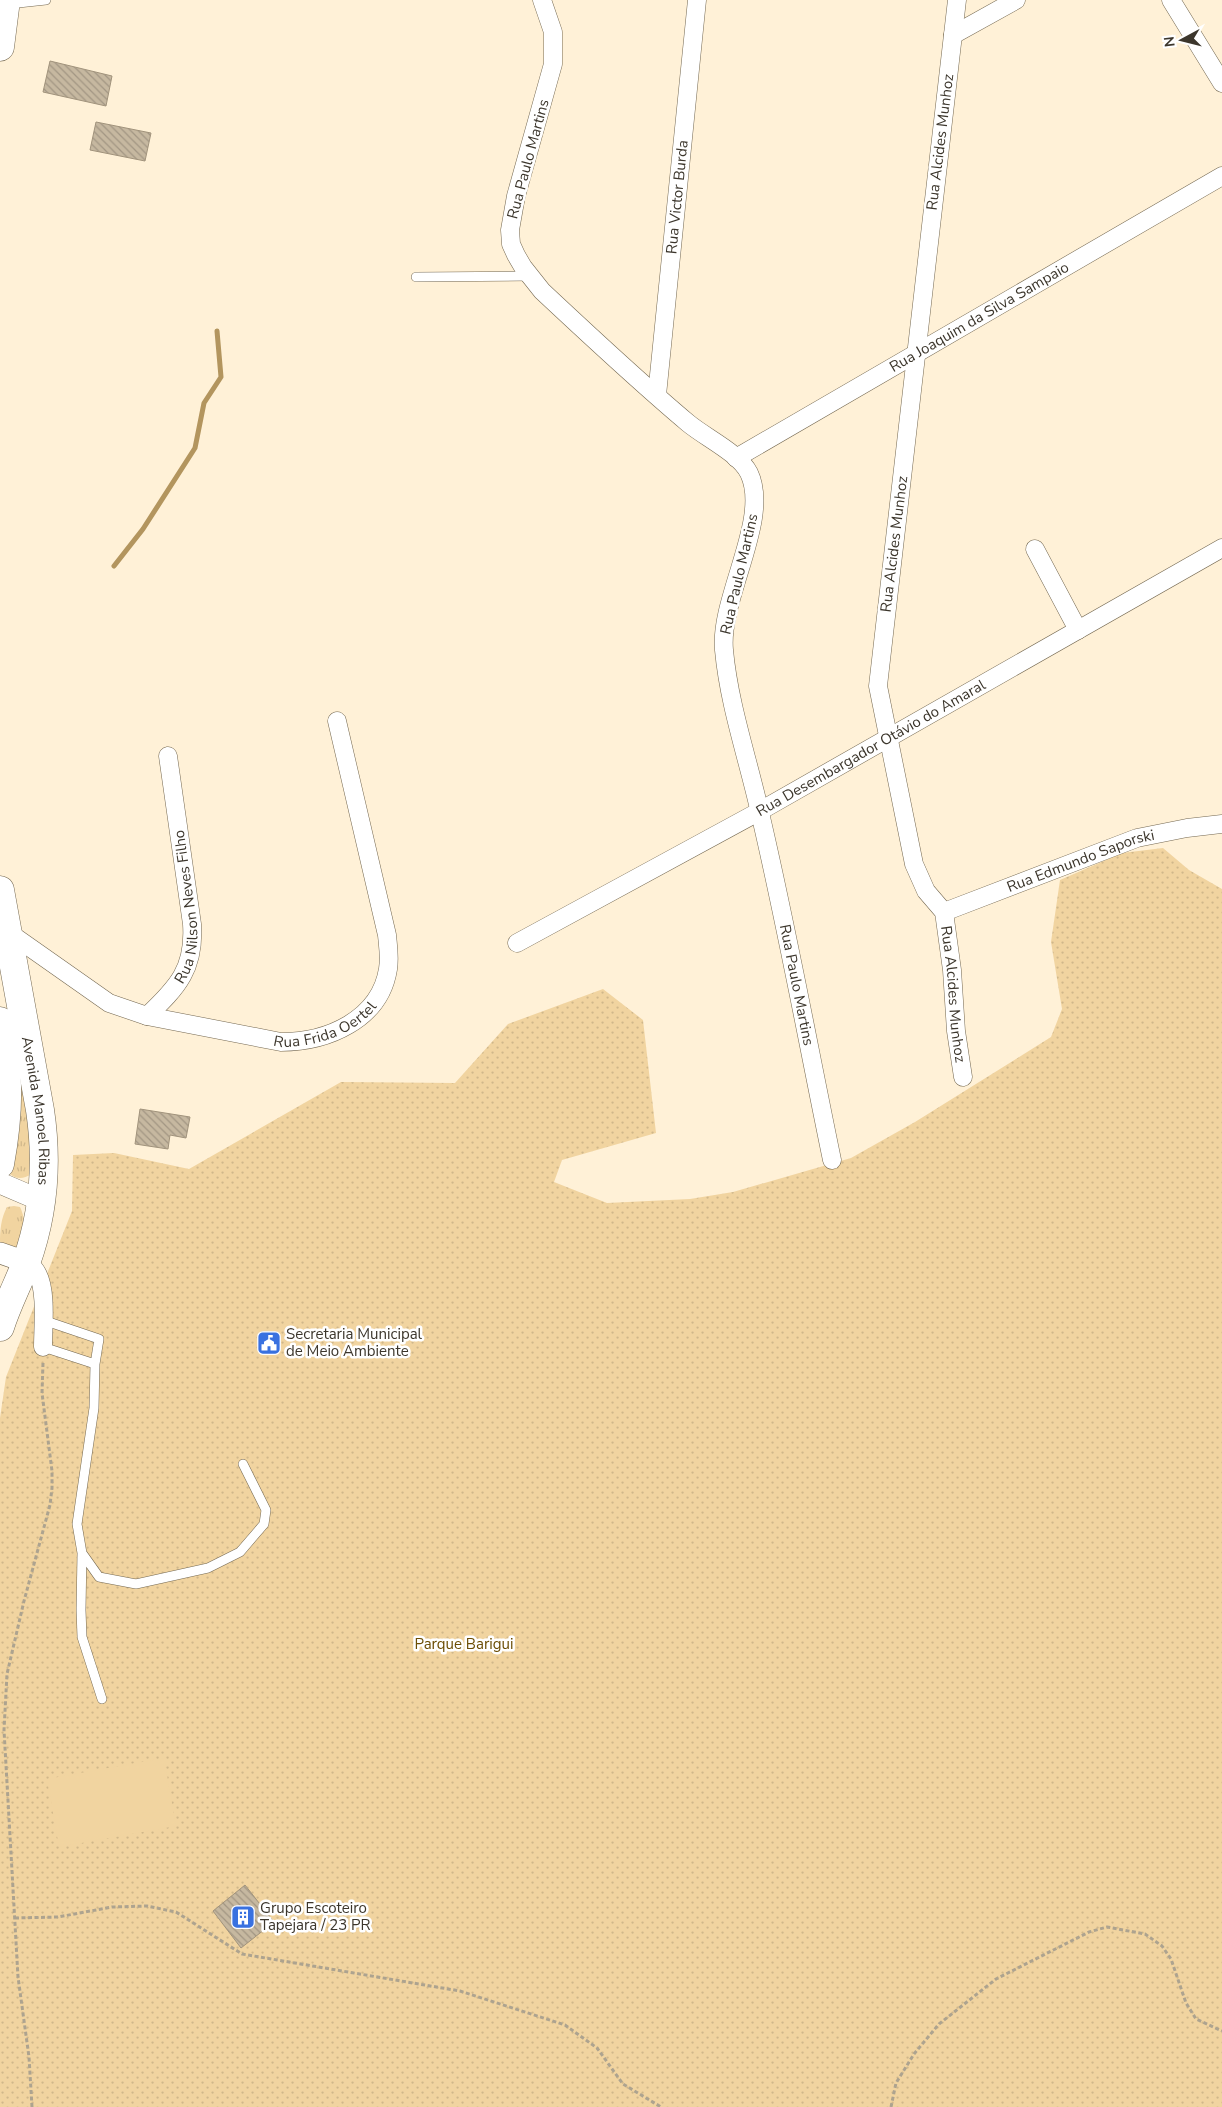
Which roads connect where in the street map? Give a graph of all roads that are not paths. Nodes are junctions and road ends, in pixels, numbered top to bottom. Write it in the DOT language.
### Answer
graph roads {
  1 [pos="46,0"];
  2 [pos="542,0"];
  3 [pos="698,0"];
  4 [pos="957,0"];
  5 [pos="1016,0"];
  6 [pos="1171,0"];
  7 [pos="6,2"];
  8 [pos="953,35"];
  9 [pos="0,40"];
  10 [pos="1222,83"];
  11 [pos="1222,176"];
  12 [pos="416,276"];
  13 [pos="529,276"];
  14 [pos="916,353"];
  15 [pos="657,395"];
  16 [pos="736,458"];
  17 [pos="1222,548"];
  18 [pos="1035,549"];
  19 [pos="1078,630"];
  20 [pos="337,721"];
  21 [pos="888,738"];
  22 [pos="168,756"];
  23 [pos="760,811"];
  24 [pos="1222,824"];
  25 [pos="0,890"];
  26 [pos="944,912"];
  27 [pos="4,931"];
  28 [pos="517,943"];
  29 [pos="0,994"];
  30 [pos="147,1016"];
  31 [pos="0,1021"];
  32 [pos="26,1035"];
  33 [pos="4,1077"];
  34 [pos="963,1077"];
  35 [pos="832,1160"];
  36 [pos="0,1164"];
  37 [pos="0,1183"];
  38 [pos="42,1201"];
  39 [pos="0,1253"];
  40 [pos="26,1262"];
  41 [pos="43,1320"];
  42 [pos="0,1327"];
  43 [pos="44,1347"];
  44 [pos="95,1364"];
  45 [pos="243,1464"];
  46 [pos="82,1553"];
  47 [pos="102,1699"];
  1 -- 7 [label="lane"];
  2 -- 13 [label="street, Rua Paulo Martins"];
  3 -- 15 [label="street, Rua Victor Burda"];
  4 -- 8 [label="street, Rua Alcides Munhoz"];
  5 -- 8 [label="street"];
  6 -- 10 [label="street"];
  7 -- 9 [label="main road"];
  8 -- 14 [label="street, Rua Alcides Munhoz"];
  11 -- 14 [label="street, Rua Joaquim da Silva Sampaio"];
  12 -- 13 [label="lane"];
  13 -- 15 [label="street, Rua Paulo Martins"];
  14 -- 16 [label="street, Rua Joaquim da Silva Sampaio"];
  14 -- 21 [label="street, Rua Alcides Munhoz"];
  15 -- 16 [label="street, Rua Paulo Martins"];
  16 -- 23 [label="street, Rua Paulo Martins"];
  17 -- 19 [label="street, Rua Desembargador Otávio do Amaral"];
  18 -- 19 [label="street"];
  19 -- 21 [label="street, Rua Desembargador Otávio do Amaral"];
  20 -- 30 [label="street, Rua Frida Oertel"];
  21 -- 23 [label="street, Rua Desembargador Otávio do Amaral"];
  21 -- 26 [label="street, Rua Alcides Munhoz"];
  22 -- 30 [label="street, Rua Nilson Neves Filho"];
  23 -- 28 [label="street, Rua Desembargador Otávio do Amaral"];
  23 -- 35 [label="street, Rua Paulo Martins"];
  24 -- 26 [label="street, Rua Edmundo Saporski"];
  25 -- 27 [label="main road, Avenida Manoel Ribas"];
  26 -- 34 [label="street, Rua Alcides Munhoz"];
  27 -- 30 [label="street, Rua Frida Oertel"];
  27 -- 32 [label="main road, Avenida Manoel Ribas"];
  29 -- 32 [label="main road"];
  31 -- 33 [label="main road, Avenida Manoel Ribas"];
  32 -- 38 [label="main road, Avenida Manoel Ribas"];
  33 -- 36 [label="main road, Avenida Manoel Ribas"];
  37 -- 38 [label="street"];
  38 -- 40 [label="main road, Avenida Manoel Ribas"];
  39 -- 40 [label="street"];
  40 -- 41 [label="street"];
  40 -- 42 [label="main road, Avenida Manoel Ribas"];
  41 -- 43 [label="street"];
  41 -- 44 [label="lane"];
  43 -- 44 [label="lane"];
  44 -- 46 [label="lane"];
  45 -- 46 [label="lane"];
  46 -- 47 [label="lane"];
}
